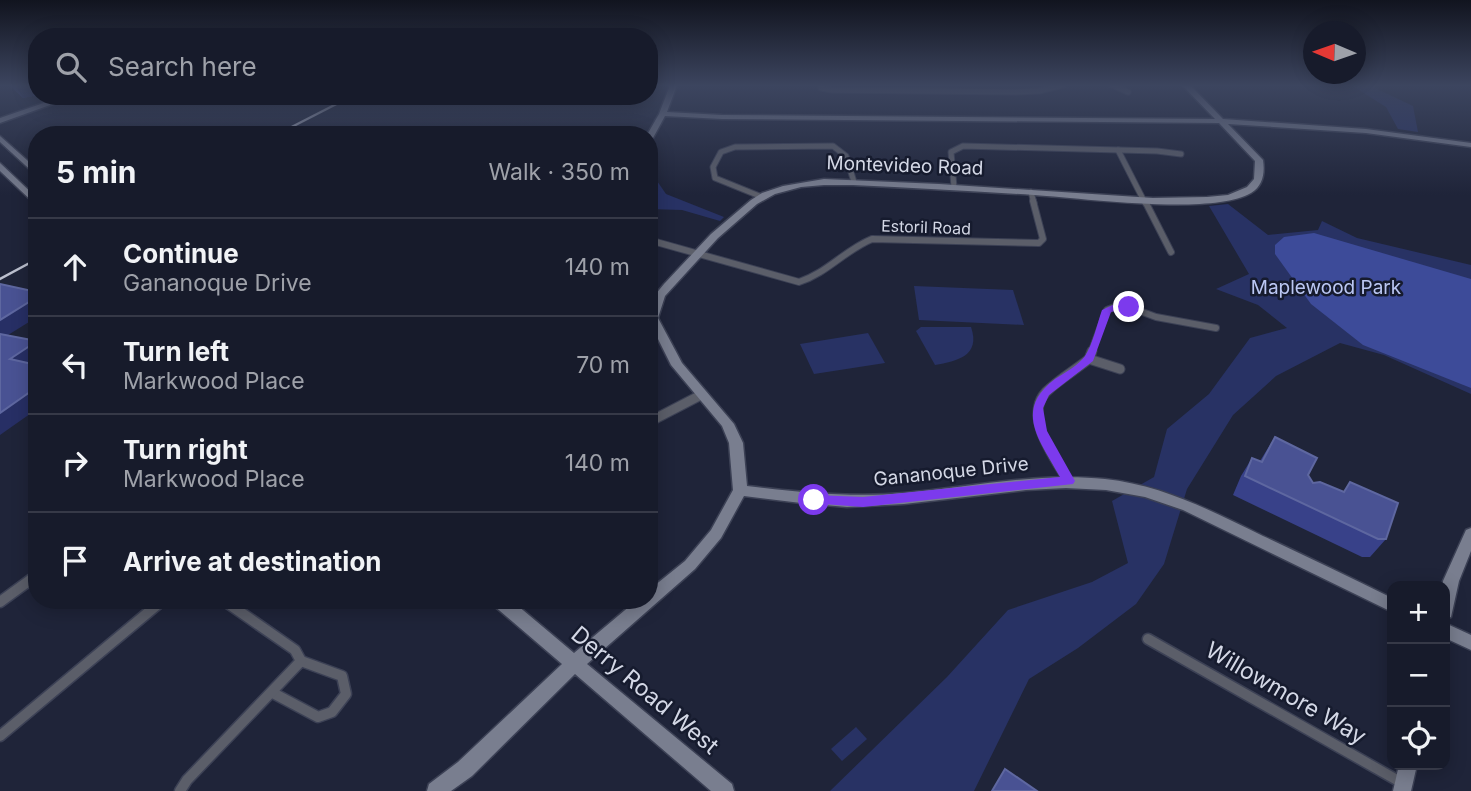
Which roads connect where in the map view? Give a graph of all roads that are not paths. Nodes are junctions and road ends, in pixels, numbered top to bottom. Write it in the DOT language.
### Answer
graph roads {
  1 [pos="1223,122"];
  2 [pos="1235,122"];
  3 [pos="0,138"];
  4 [pos="1471,145"];
  5 [pos="1118,150"];
  6 [pos="1181,153"];
  7 [pos="28,165"];
  8 [pos="0,166"];
  9 [pos="853,182"];
  10 [pos="954,187"];
  11 [pos="1031,192"];
  12 [pos="28,194"];
  13 [pos="762,197"];
  14 [pos="1143,199"];
  15 [pos="658,243"];
  16 [pos="1171,252"];
  17 [pos="697,255"];
  18 [pos="658,300"];
  19 [pos="1216,328"];
  20 [pos="658,331"];
  21 [pos="1089,359"];
  22 [pos="1120,369"];
  23 [pos="701,395"];
  24 [pos="658,417"];
  25 [pos="1068,481"];
  26 [pos="740,490"];
  27 [pos="1471,534"];
  28 [pos="28,582"];
  29 [pos="1450,586"];
  30 [pos="658,592"];
  31 [pos="0,602"];
  32 [pos="1387,603"];
  33 [pos="152,609"];
  34 [pos="236,609"];
  35 [pos="510,609"];
  36 [pos="638,609"];
  37 [pos="1450,632"];
  38 [pos="1148,639"];
  39 [pos="1471,643"];
  40 [pos="300,661"];
  41 [pos="575,663"];
  42 [pos="273,693"];
  43 [pos="0,736"];
  44 [pos="1407,770"];
  45 [pos="1403,788"];
  46 [pos="180,791"];
  47 [pos="436,791"];
  48 [pos="725,791"];
  1 -- 14 [label="street, Montevideo Road"];
  2 -- 4 [label="street"];
  3 -- 7 [label="street"];
  5 -- 6 [label="street"];
  5 -- 10 [label="street"];
  5 -- 14 [label="street"];
  8 -- 12 [label="street"];
  9 -- 10 [label="street, Montevideo Road"];
  9 -- 13 [label="street, Montevideo Road"];
  9 -- 13 [label="street"];
  10 -- 11 [label="street, Montevideo Road"];
  11 -- 14 [label="street, Montevideo Road"];
  11 -- 17 [label="street, Estoril Road"];
  13 -- 17 [label="street, Montevideo Road"];
  14 -- 16 [label="street"];
  15 -- 17 [label="street, Estoril Road"];
  17 -- 18 [label="street, Montevideo Road"];
  19 -- 21 [label="street"];
  20 -- 23 [label="street, Montevideo Road"];
  21 -- 22 [label="street"];
  21 -- 25 [label="street"];
  23 -- 24 [label="street"];
  23 -- 26 [label="street, Montevideo Road"];
  25 -- 26 [label="street, Gananoque Drive"];
  25 -- 32 [label="street, Gananoque Drive"];
  26 -- 30 [label="street"];
  27 -- 29 [label="street"];
  28 -- 31 [label="street"];
  33 -- 43 [label="street"];
  34 -- 40 [label="street"];
  35 -- 41 [label="street, Derry Road West"];
  36 -- 41 [label="street"];
  37 -- 39 [label="street"];
  38 -- 45 [label="street, Willowmore Way"];
  40 -- 42 [label="street"];
  40 -- 42 [label="street"];
  41 -- 47 [label="street"];
  41 -- 48 [label="street, Derry Road West"];
  42 -- 46 [label="street"];
  44 -- 45 [label="street"];
}
